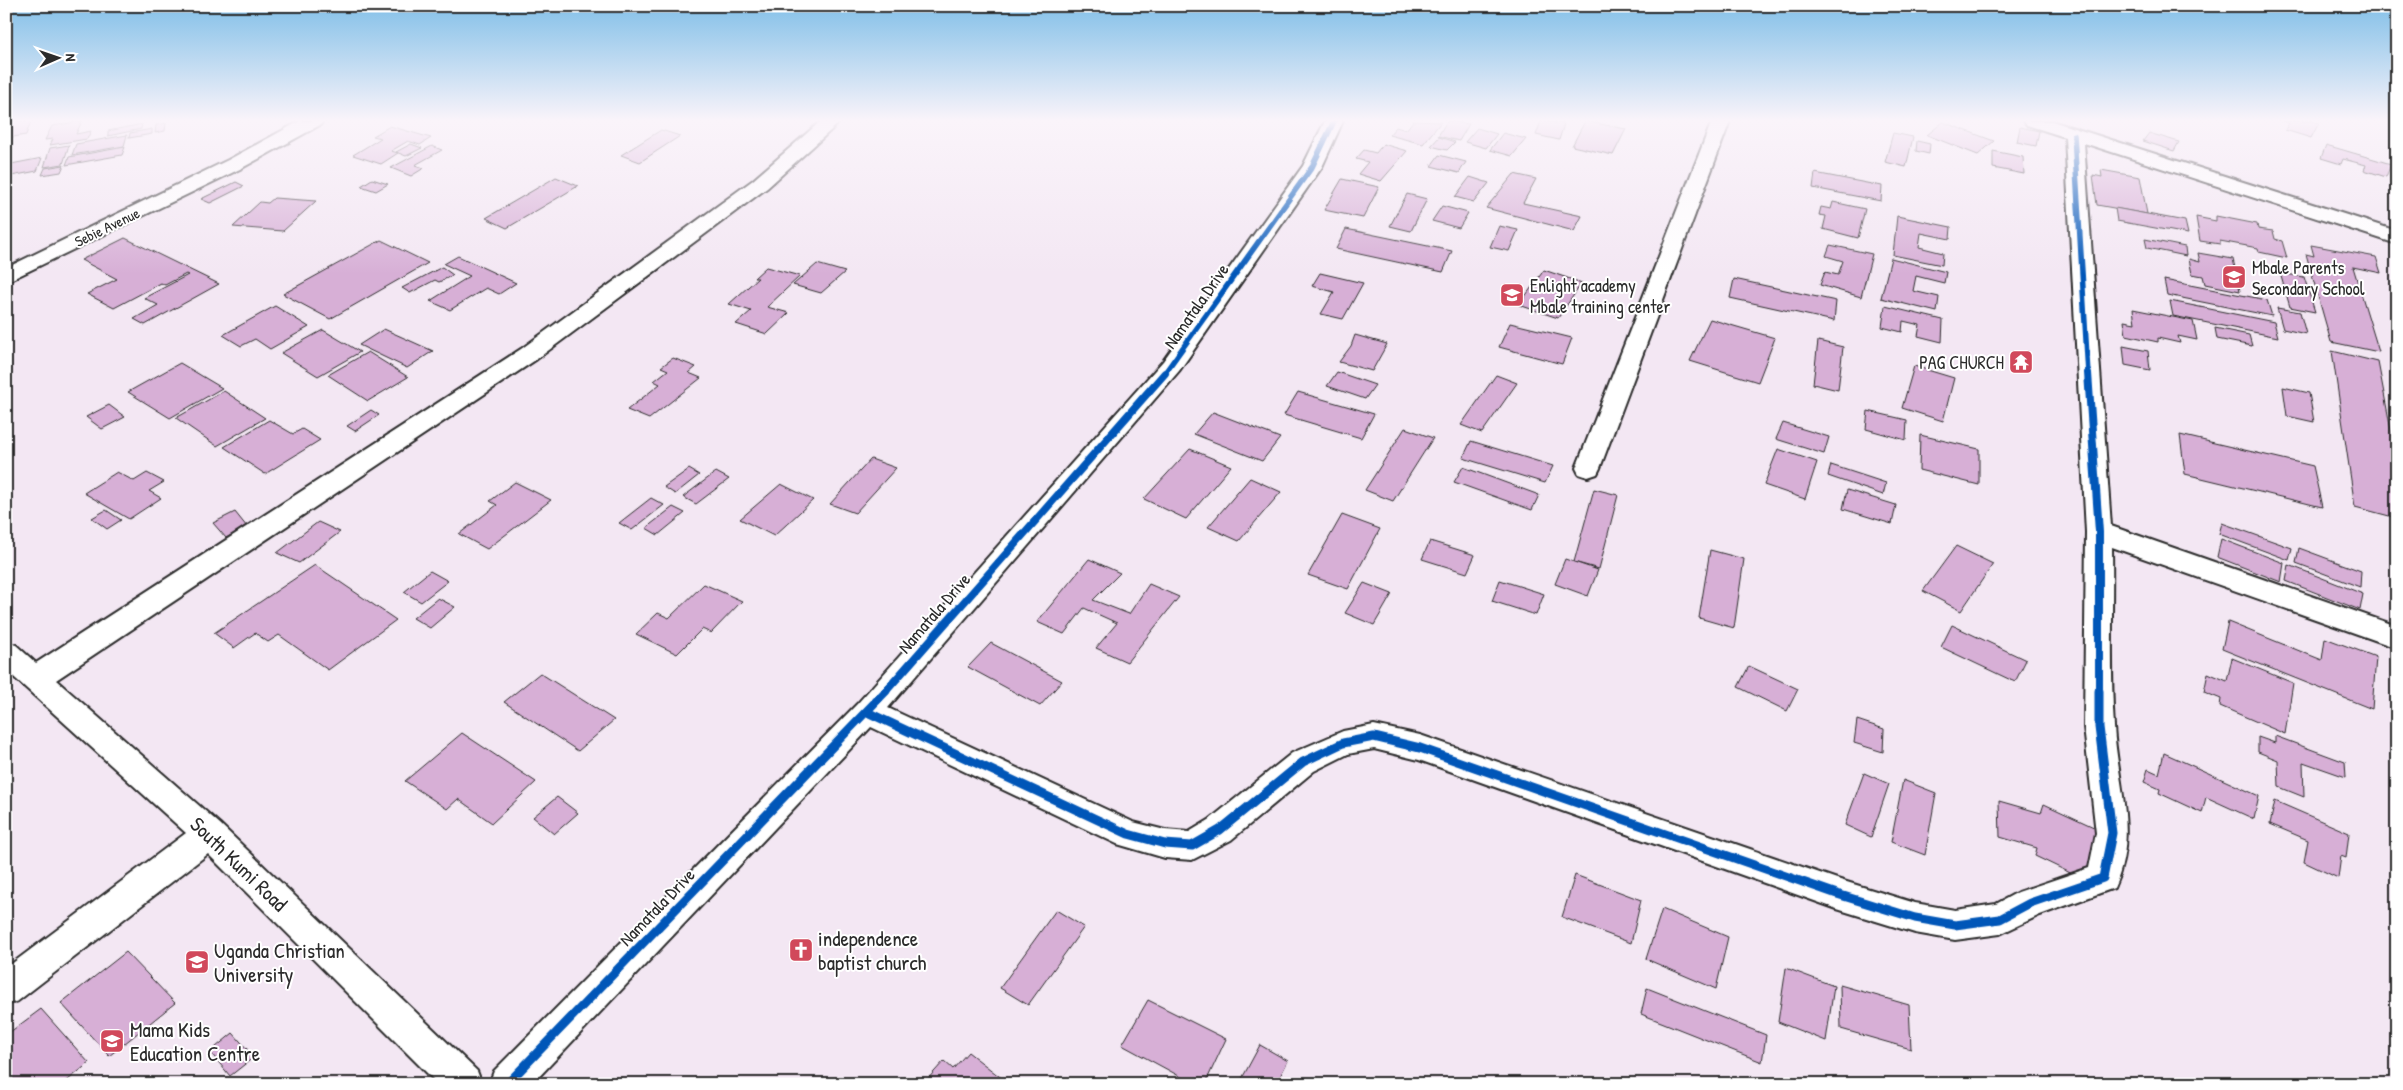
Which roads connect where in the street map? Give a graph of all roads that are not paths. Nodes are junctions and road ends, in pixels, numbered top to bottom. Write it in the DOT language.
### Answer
graph roads {
  1 [pos="219,172"];
  2 [pos="774,172"];
  3 [pos="1309,172"];
  4 [pos="1702,172"];
  5 [pos="2076,172"];
  6 [pos="2192,172"];
  7 [pos="2397,238"];
  8 [pos="6,276"];
  9 [pos="1588,468"];
  10 [pos="2099,532"];
  11 [pos="2397,637"];
  12 [pos="6,653"];
  13 [pos="36,678"];
  14 [pos="867,712"];
  15 [pos="209,834"];
  16 [pos="6,989"];
  17 [pos="464,1084"];
  18 [pos="507,1084"];
  1 -- 8 [label="street, Sebie Avenue"];
  2 -- 13 [label="street"];
  3 -- 14 [label="street, Namatala Drive"];
  4 -- 9 [label="street"];
  5 -- 10 [label="street"];
  6 -- 7 [label="street"];
  10 -- 11 [label="street"];
  10 -- 14 [label="street"];
  12 -- 13 [label="street, South Kumi Road"];
  13 -- 15 [label="street, South Kumi Road"];
  14 -- 18 [label="street, Namatala Drive"];
  15 -- 16 [label="street"];
  15 -- 17 [label="street, South Kumi Road"];
}
